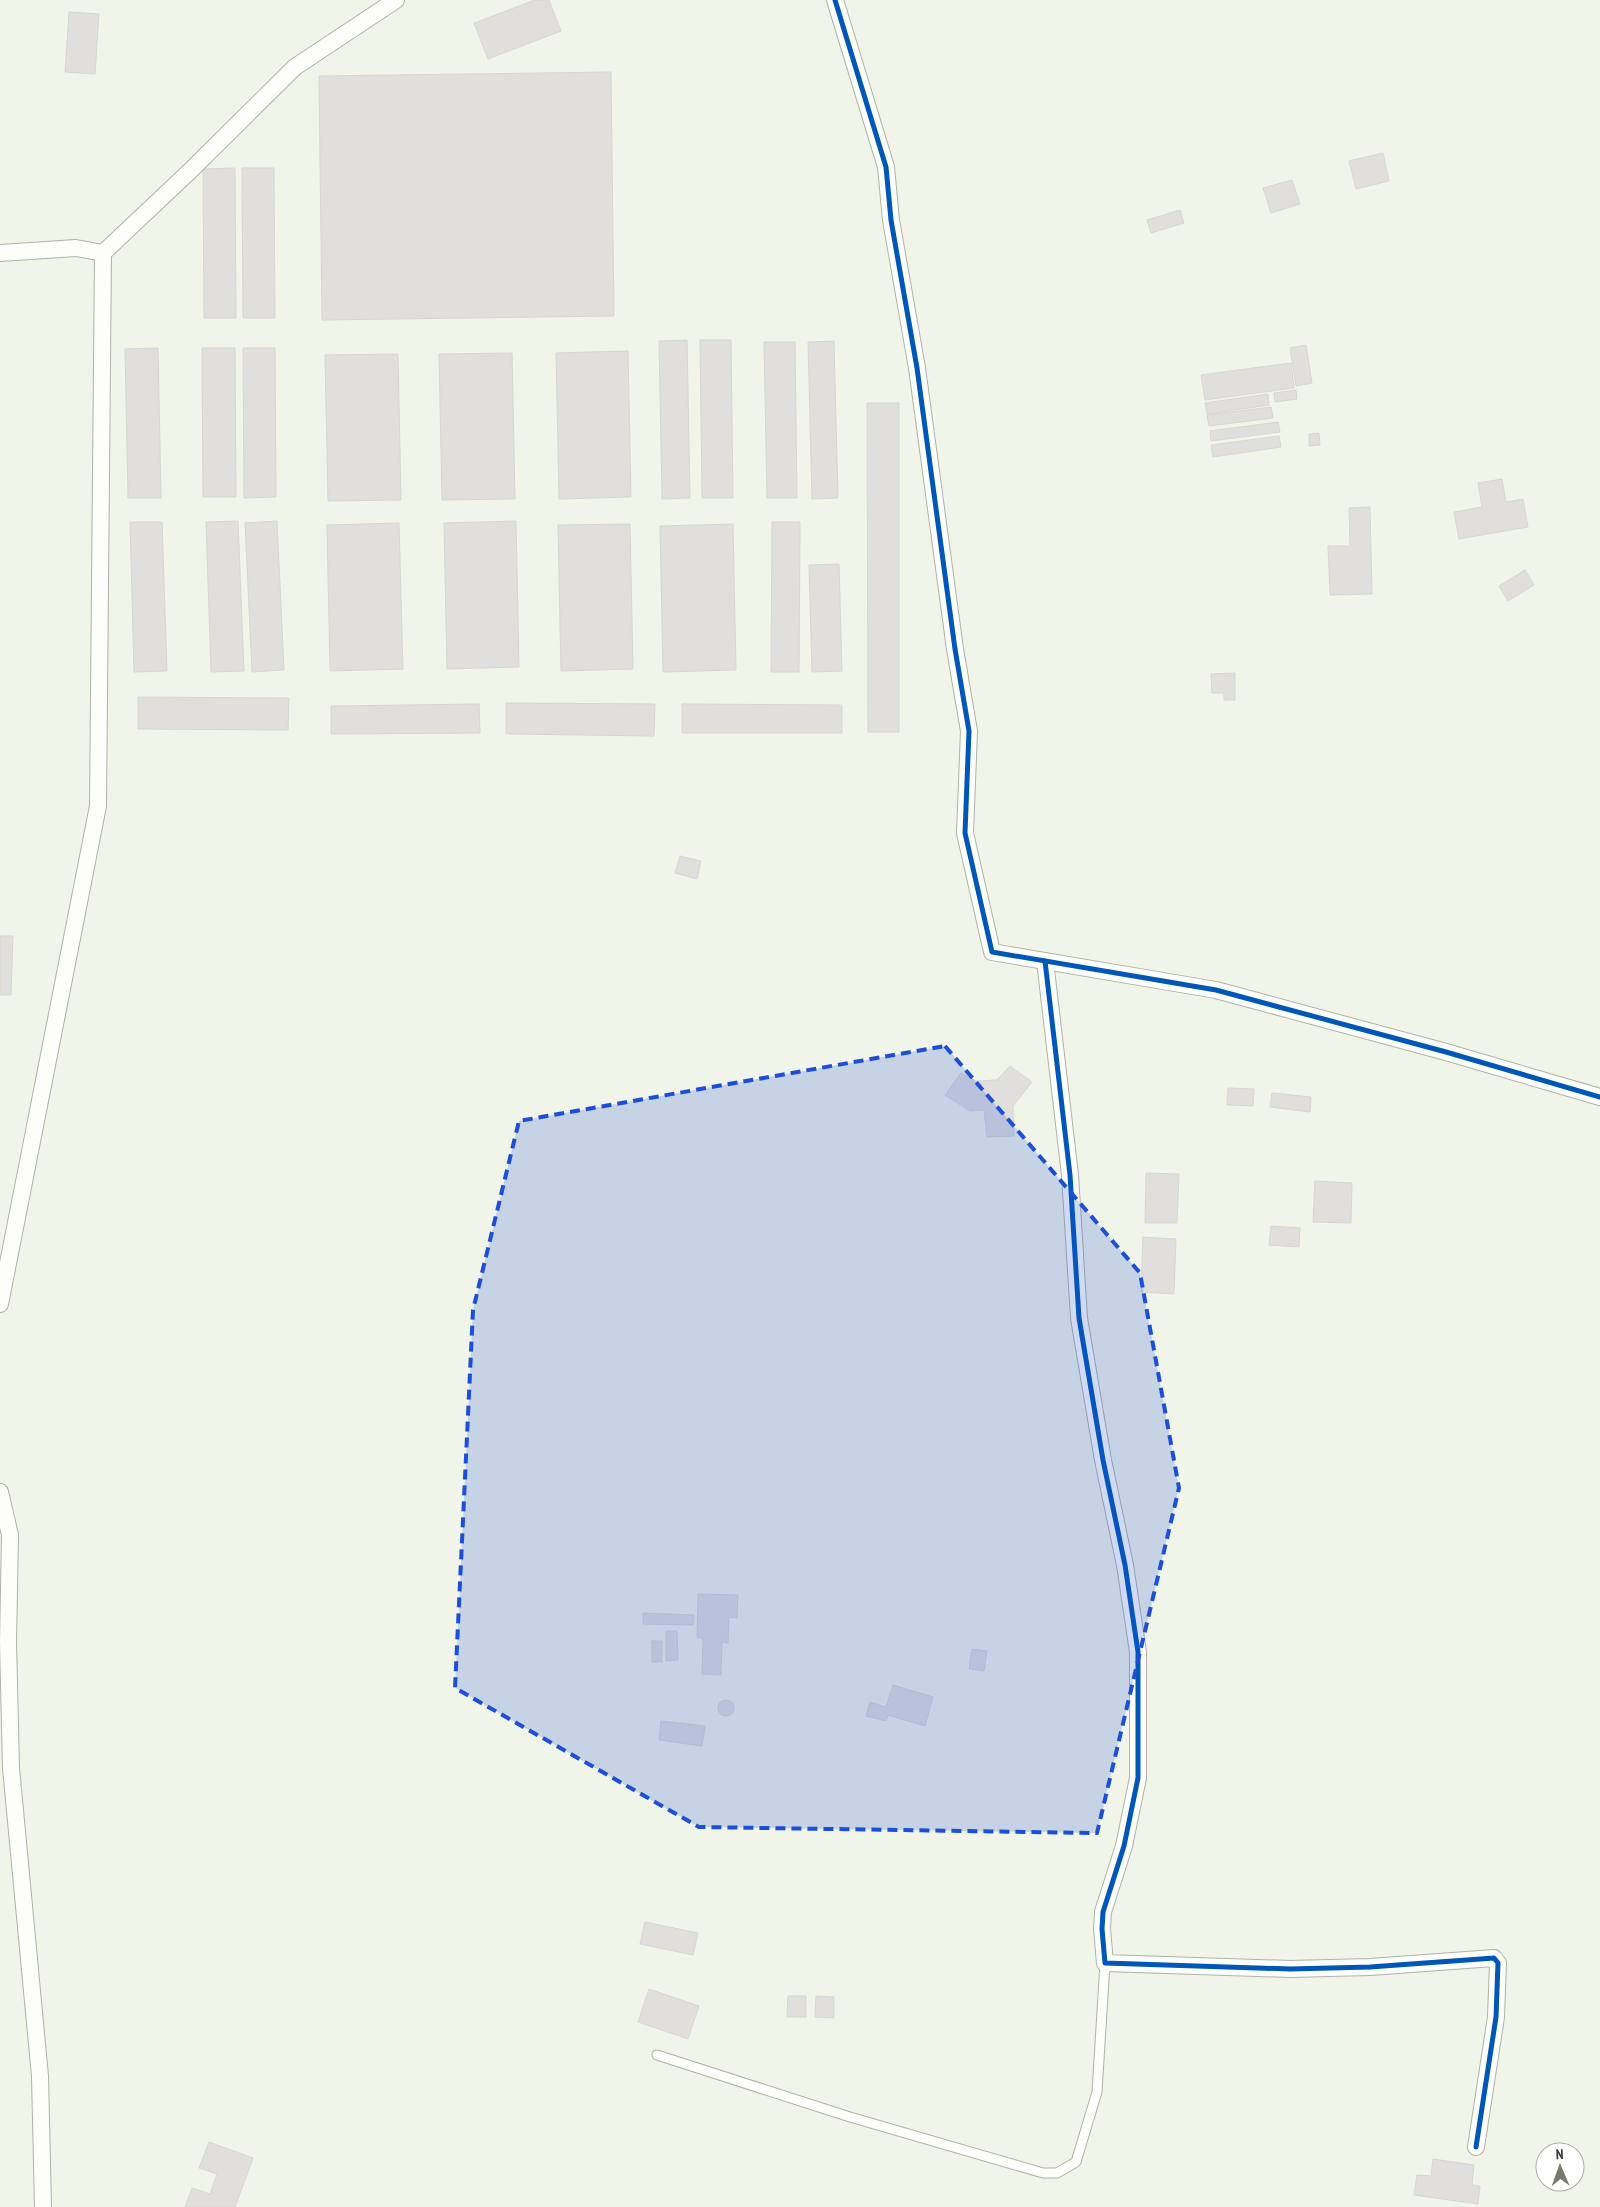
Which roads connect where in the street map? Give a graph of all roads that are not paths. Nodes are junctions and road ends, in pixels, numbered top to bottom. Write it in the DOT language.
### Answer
graph roads {
  1 [pos="396,0"];
  2 [pos="835,0"];
  3 [pos="0,253"];
  4 [pos="103,253"];
  5 [pos="1045,961"];
  6 [pos="1600,1097"];
  7 [pos="0,1304"];
  8 [pos="0,1492"];
  9 [pos="1106,1963"];
  10 [pos="657,2055"];
  11 [pos="1476,2148"];
  12 [pos="43,2207"];
  1 -- 4 [label="street"];
  2 -- 5 [label="street"];
  3 -- 4 [label="street"];
  4 -- 7 [label="street"];
  5 -- 6 [label="street"];
  5 -- 9 [label="street"];
  8 -- 12 [label="street"];
  9 -- 10 [label="lane"];
  9 -- 11 [label="street"];
}
